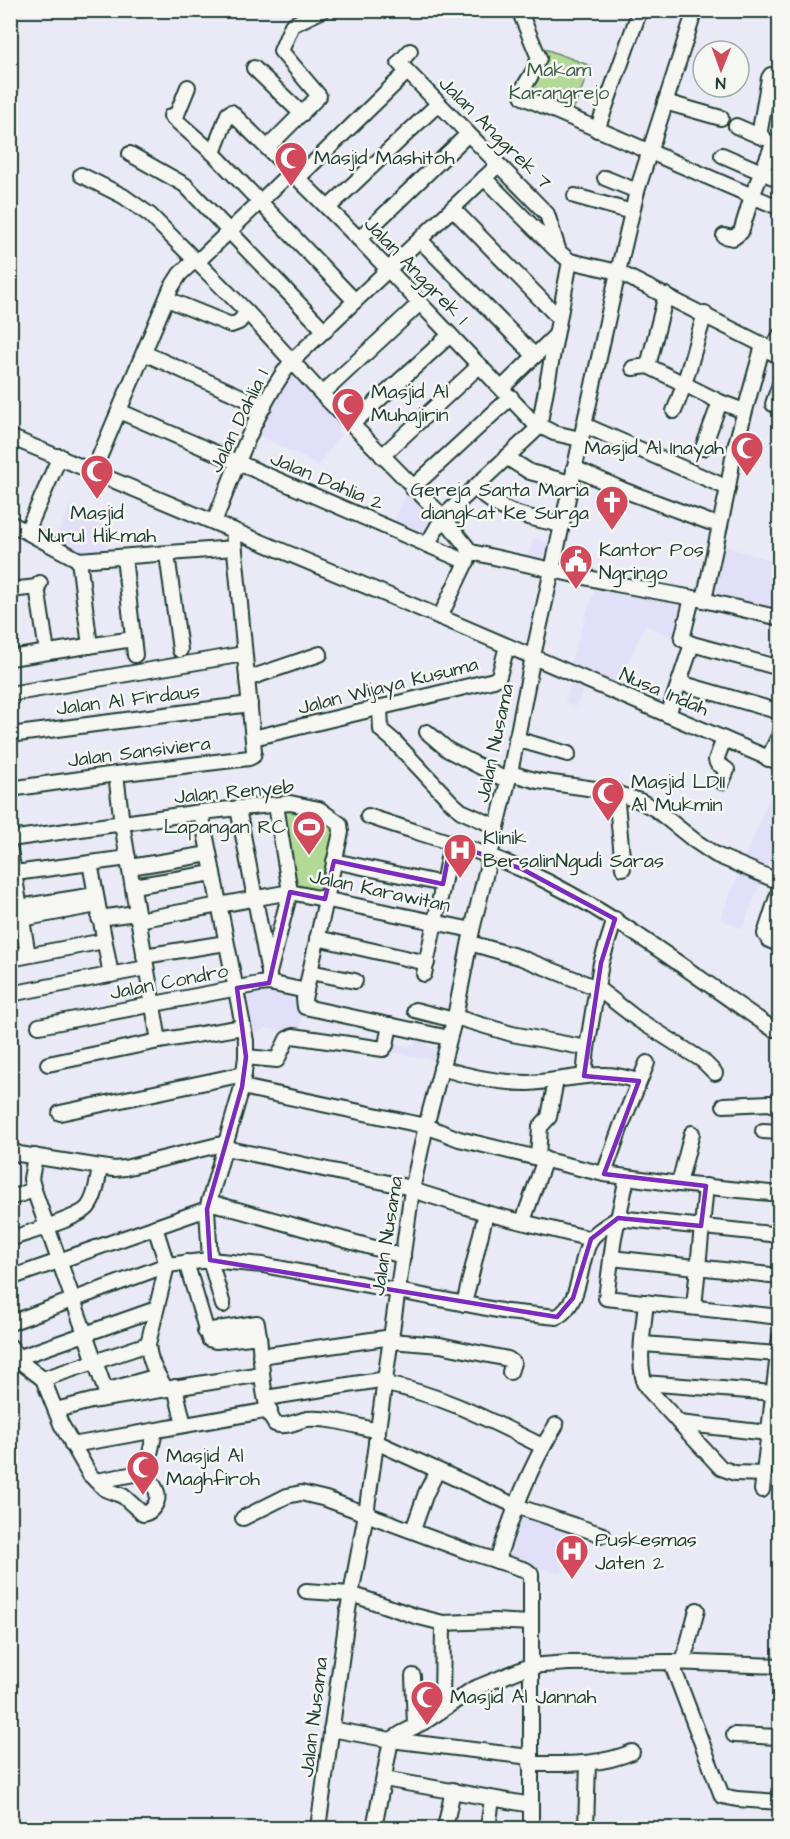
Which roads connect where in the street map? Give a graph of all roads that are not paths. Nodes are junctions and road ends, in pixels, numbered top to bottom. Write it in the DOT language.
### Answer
graph roads {
  1 [pos="323,10"];
  2 [pos="519,10"];
  3 [pos="640,10"];
  4 [pos="695,10"];
  5 [pos="410,51"];
  6 [pos="254,68"];
  7 [pos="407,72"];
  8 [pos="775,75"];
  9 [pos="188,87"];
  10 [pos="665,102"];
  11 [pos="438,104"];
  12 [pos="302,114"];
  13 [pos="721,118"];
  14 [pos="736,126"];
  15 [pos="597,130"];
  16 [pos="468,134"];
  17 [pos="759,136"];
  18 [pos="777,144"];
  19 [pos="268,147"];
  20 [pos="650,150"];
  21 [pos="213,153"];
  22 [pos="130,154"];
  23 [pos="722,155"];
  24 [pos="498,165"];
  25 [pos="762,172"];
  26 [pos="295,174"];
  27 [pos="81,175"];
  28 [pos="484,178"];
  29 [pos="604,178"];
  30 [pos="780,180"];
  31 [pos="637,190"];
  32 [pos="575,196"];
  33 [pos="752,196"];
  34 [pos="259,202"];
  35 [pos="328,208"];
  36 [pos="780,208"];
  37 [pos="453,209"];
  38 [pos="632,212"];
  39 [pos="229,230"];
  40 [pos="724,236"];
  41 [pos="359,239"];
  42 [pos="420,240"];
  43 [pos="564,256"];
  44 [pos="195,262"];
  45 [pos="388,270"];
  46 [pos="618,272"];
  47 [pos="666,295"];
  48 [pos="167,299"];
  49 [pos="355,301"];
  50 [pos="420,303"];
  51 [pos="247,312"];
  52 [pos="705,314"];
  53 [pos="560,318"];
  54 [pos="325,332"];
  55 [pos="780,334"];
  56 [pos="450,335"];
  57 [pos="556,335"];
  58 [pos="771,352"];
  59 [pos="144,353"];
  60 [pos="535,356"];
  61 [pos="292,360"];
  62 [pos="480,365"];
  63 [pos="648,366"];
  64 [pos="633,368"];
  65 [pos="780,384"];
  66 [pos="685,385"];
  67 [pos="506,392"];
  68 [pos="322,394"];
  69 [pos="720,402"];
  70 [pos="773,404"];
  71 [pos="264,407"];
  72 [pos="119,411"];
  73 [pos="674,411"];
  74 [pos="744,411"];
  75 [pos="352,424"];
  76 [pos="584,425"];
  77 [pos="539,427"];
  78 [pos="10,437"];
  79 [pos="580,439"];
  80 [pos="703,447"];
  81 [pos="60,456"];
  82 [pos="382,456"];
  83 [pos="506,458"];
  84 [pos="238,464"];
  85 [pos="574,468"];
  86 [pos="93,472"];
  87 [pos="571,483"];
  88 [pos="475,487"];
  89 [pos="412,488"];
  90 [pos="728,488"];
  91 [pos="443,518"];
  92 [pos="214,522"];
  93 [pos="10,523"];
  94 [pos="720,524"];
  95 [pos="562,525"];
  96 [pos="233,530"];
  97 [pos="27,531"];
  98 [pos="427,545"];
  99 [pos="234,548"];
  100 [pos="167,554"];
  101 [pos="123,557"];
  102 [pos="469,557"];
  103 [pos="79,560"];
  104 [pos="552,571"];
  105 [pos="10,590"];
  106 [pos="698,599"];
  107 [pos="440,616"];
  108 [pos="780,618"];
  109 [pos="133,639"];
  110 [pos="692,645"];
  111 [pos="90,646"];
  112 [pos="507,646"];
  113 [pos="180,650"];
  114 [pos="47,652"];
  115 [pos="244,654"];
  116 [pos="320,654"];
  117 [pos="135,655"];
  118 [pos="533,656"];
  119 [pos="10,658"];
  120 [pos="780,668"];
  121 [pos="247,679"];
  122 [pos="680,683"];
  123 [pos="10,694"];
  124 [pos="250,704"];
  125 [pos="380,708"];
  126 [pos="780,712"];
  127 [pos="669,715"];
  128 [pos="427,732"];
  129 [pos="780,734"];
  130 [pos="10,735"];
  131 [pos="253,738"];
  132 [pos="516,739"];
  133 [pos="724,739"];
  134 [pos="568,754"];
  135 [pos="774,761"];
  136 [pos="117,774"];
  137 [pos="509,777"];
  138 [pos="722,782"];
  139 [pos="10,789"];
  140 [pos="616,792"];
  141 [pos="276,805"];
  142 [pos="238,808"];
  143 [pos="201,812"];
  144 [pos="368,816"];
  145 [pos="122,824"];
  146 [pos="497,827"];
  147 [pos="10,839"];
  148 [pos="452,843"];
  149 [pos="10,850"];
  150 [pos="209,854"];
  151 [pos="490,856"];
  152 [pos="334,861"];
  153 [pos="129,862"];
  154 [pos="90,863"];
  155 [pos="623,868"];
  156 [pos="15,873"];
  157 [pos="213,873"];
  158 [pos="780,882"];
  159 [pos="443,884"];
  160 [pos="133,886"];
  161 [pos="780,888"];
  162 [pos="290,892"];
  163 [pos="256,899"];
  164 [pos="325,899"];
  165 [pos="219,905"];
  166 [pos="97,906"];
  167 [pos="20,913"];
  168 [pos="137,917"];
  169 [pos="615,919"];
  170 [pos="435,923"];
  171 [pos="471,937"];
  172 [pos="317,938"];
  173 [pos="104,941"];
  174 [pos="780,945"];
  175 [pos="227,946"];
  176 [pos="28,955"];
  177 [pos="10,959"];
  178 [pos="145,963"];
  179 [pos="309,972"];
  180 [pos="111,975"];
  181 [pos="269,978"];
  182 [pos="354,981"];
  183 [pos="237,988"];
  184 [pos="597,988"];
  185 [pos="306,991"];
  186 [pos="10,994"];
  187 [pos="152,1004"];
  188 [pos="415,1010"];
  189 [pos="454,1019"];
  190 [pos="390,1025"];
  191 [pos="39,1026"];
  192 [pos="243,1027"];
  193 [pos="773,1029"];
  194 [pos="449,1038"];
  195 [pos="159,1041"];
  196 [pos="586,1048"];
  197 [pos="246,1057"];
  198 [pos="647,1063"];
  199 [pos="48,1064"];
  200 [pos="441,1068"];
  201 [pos="715,1073"];
  202 [pos="584,1076"];
  203 [pos="243,1080"];
  204 [pos="556,1080"];
  205 [pos="639,1082"];
  206 [pos="724,1105"];
  207 [pos="780,1108"];
  208 [pos="60,1113"];
  209 [pos="426,1126"];
  210 [pos="763,1131"];
  211 [pos="780,1132"];
  212 [pos="692,1133"];
  213 [pos="225,1146"];
  214 [pos="13,1153"];
  215 [pos="34,1156"];
  216 [pos="542,1158"];
  217 [pos="99,1167"];
  218 [pos="604,1174"];
  219 [pos="627,1178"];
  220 [pos="679,1184"];
  221 [pos="706,1186"];
  222 [pos="412,1189"];
  223 [pos="33,1190"];
  224 [pos="780,1194"];
  225 [pos="10,1198"];
  226 [pos="208,1206"];
  227 [pos="486,1213"];
  228 [pos="618,1218"];
  229 [pos="523,1221"];
  230 [pos="47,1226"];
  231 [pos="701,1226"];
  232 [pos="155,1227"];
  233 [pos="780,1235"];
  234 [pos="10,1239"];
  235 [pos="591,1239"];
  236 [pos="403,1256"];
  237 [pos="611,1258"];
  238 [pos="210,1260"];
  239 [pos="60,1262"];
  240 [pos="186,1262"];
  241 [pos="167,1265"];
  242 [pos="698,1267"];
  243 [pos="780,1276"];
  244 [pos="10,1278"];
  245 [pos="397,1290"];
  246 [pos="72,1300"];
  247 [pos="646,1302"];
  248 [pos="464,1304"];
  249 [pos="223,1305"];
  250 [pos="694,1307"];
  251 [pos="156,1309"];
  252 [pos="780,1317"];
  253 [pos="10,1323"];
  254 [pos="84,1333"];
  255 [pos="780,1337"];
  256 [pos="392,1339"];
  257 [pos="148,1344"];
  258 [pos="643,1344"];
  259 [pos="14,1352"];
  260 [pos="778,1354"];
  261 [pos="260,1356"];
  262 [pos="95,1362"];
  263 [pos="510,1372"];
  264 [pos="262,1374"];
  265 [pos="158,1376"];
  266 [pos="43,1379"];
  267 [pos="385,1381"];
  268 [pos="644,1383"];
  269 [pos="171,1388"];
  270 [pos="773,1392"];
  271 [pos="106,1395"];
  272 [pos="268,1404"];
  273 [pos="56,1410"];
  274 [pos="679,1424"];
  275 [pos="184,1425"];
  276 [pos="556,1425"];
  277 [pos="154,1431"];
  278 [pos="768,1433"];
  279 [pos="377,1436"];
  280 [pos="72,1445"];
  281 [pos="542,1446"];
  282 [pos="437,1471"];
  283 [pos="146,1472"];
  284 [pos="764,1474"];
  285 [pos="96,1481"];
  286 [pos="762,1490"];
  287 [pos="516,1506"];
  288 [pos="366,1514"];
  289 [pos="243,1518"];
  290 [pos="413,1530"];
  291 [pos="603,1535"];
  292 [pos="497,1561"];
  293 [pos="306,1591"];
  294 [pos="351,1594"];
  295 [pos="697,1610"];
  296 [pos="443,1623"];
  297 [pos="531,1623"];
  298 [pos="677,1662"];
  299 [pos="530,1666"];
  300 [pos="780,1666"];
  301 [pos="413,1676"];
  302 [pos="442,1709"];
  303 [pos="415,1725"];
  304 [pos="331,1729"];
  305 [pos="734,1735"];
  306 [pos="780,1737"];
  307 [pos="391,1740"];
  308 [pos="632,1752"];
  309 [pos="530,1761"];
  310 [pos="588,1763"];
  311 [pos="384,1779"];
  312 [pos="453,1790"];
  313 [pos="492,1799"];
  314 [pos="780,1802"];
  315 [pos="531,1805"];
  316 [pos="318,1828"];
  317 [pos="374,1828"];
  318 [pos="445,1828"];
  319 [pos="488,1828"];
  320 [pos="531,1828"];
  321 [pos="586,1828"];
  1 -- 12 [label="street"];
  2 -- 15 [label="street"];
  3 -- 15 [label="street"];
  4 -- 10 [label="street, Jalan Nusama"];
  5 -- 7 [label="street"];
  6 -- 12 [label="street"];
  7 -- 11 [label="street, Jalan Anggrek 7"];
  7 -- 26 [label="street"];
  8 -- 17 [label="street"];
  9 -- 21 [label="street"];
  10 -- 13 [label="street"];
  10 -- 20 [label="street, Jalan Nusama"];
  11 -- 16 [label="street, Jalan Anggrek 7"];
  11 -- 35 [label="street"];
  12 -- 19 [label="street"];
  14 -- 17 [label="street"];
  15 -- 20 [label="street"];
  16 -- 24 [label="street, Jalan Anggrek 7"];
  16 -- 41 [label="street"];
  17 -- 18 [label="street"];
  18 -- 25 [label="street"];
  19 -- 21 [label="street, Jalan Anggrek 1"];
  19 -- 26 [label="street, Jalan Anggrek 1"];
  20 -- 31 [label="street, Jalan Nusama"];
  20 -- 33 [label="street"];
  21 -- 34 [label="street"];
  22 -- 39 [label="street"];
  23 -- 25 [label="street"];
  24 -- 28 [label="street, Jalan Dahlia 1"];
  24 -- 43 [label="street, Jalan Anggrek 7"];
  25 -- 30 [label="street"];
  25 -- 33 [label="street"];
  26 -- 34 [label="street"];
  26 -- 35 [label="street, Jalan Anggrek 1"];
  27 -- 44 [label="street"];
  28 -- 37 [label="street, Jalan Dahlia 1"];
  28 -- 43 [label="street"];
  29 -- 31 [label="street"];
  31 -- 38 [label="street, Jalan Nusama"];
  32 -- 38 [label="street"];
  33 -- 36 [label="street"];
  33 -- 40 [label="street"];
  34 -- 39 [label="street"];
  34 -- 49 [label="street"];
  35 -- 41 [label="street, Jalan Anggrek 1"];
  37 -- 42 [label="street, Jalan Dahlia 1"];
  37 -- 53 [label="street"];
  38 -- 46 [label="street, Jalan Nusama"];
  39 -- 44 [label="street"];
  39 -- 54 [label="street"];
  41 -- 45 [label="street, Jalan Anggrek 1"];
  42 -- 45 [label="street, Jalan Dahlia 1"];
  42 -- 60 [label="street"];
  43 -- 46 [label="street"];
  43 -- 53 [label="street"];
  44 -- 48 [label="street"];
  44 -- 51 [label="street"];
  45 -- 49 [label="street, Jalan Dahlia 1"];
  45 -- 50 [label="street, Jalan Anggrek 1"];
  46 -- 47 [label="street"];
  46 -- 76 [label="street, Jalan Nusama"];
  47 -- 52 [label="street"];
  47 -- 63 [label="street"];
  48 -- 51 [label="street"];
  48 -- 59 [label="street"];
  49 -- 54 [label="street, Jalan Dahlia 1"];
  50 -- 56 [label="street, Jalan Anggrek 1"];
  50 -- 68 [label="street"];
  51 -- 61 [label="street"];
  52 -- 58 [label="street"];
  52 -- 66 [label="street"];
  53 -- 57 [label="street"];
  54 -- 61 [label="street, Jalan Dahlia 1"];
  55 -- 58 [label="street"];
  56 -- 62 [label="street, Jalan Anggrek 1"];
  56 -- 75 [label="street"];
  57 -- 60 [label="street"];
  57 -- 77 [label="street"];
  58 -- 74 [label="street"];
  59 -- 71 [label="street"];
  59 -- 72 [label="street"];
  60 -- 67 [label="street"];
  61 -- 68 [label="street"];
  61 -- 71 [label="street, Jalan Dahlia 1"];
  62 -- 67 [label="street, Jalan Anggrek 1"];
  62 -- 82 [label="street"];
  63 -- 64 [label="street"];
  63 -- 66 [label="street"];
  65 -- 70 [label="street"];
  66 -- 69 [label="street"];
  66 -- 73 [label="street"];
  67 -- 77 [label="street, Jalan Anggrek 1"];
  67 -- 89 [label="street"];
  68 -- 75 [label="street"];
  69 -- 74 [label="street"];
  69 -- 80 [label="street"];
  71 -- 84 [label="street, Jalan Dahlia 1"];
  72 -- 84 [label="street, Jalan Dahlia 2"];
  72 -- 86 [label="street"];
  74 -- 90 [label="street"];
  75 -- 82 [label="street"];
  76 -- 79 [label="street, Jalan Nusama"];
  76 -- 90 [label="street"];
  77 -- 79 [label="street, Jalan Anggrek 1"];
  77 -- 83 [label="street"];
  78 -- 81 [label="street, Nusa Indah"];
  79 -- 85 [label="street, Jalan Nusama"];
  81 -- 86 [label="street, Nusa Indah"];
  81 -- 97 [label="street"];
  82 -- 89 [label="street"];
  83 -- 87 [label="street"];
  83 -- 88 [label="street"];
  84 -- 92 [label="street, Jalan Dahlia 1"];
  84 -- 98 [label="street, Jalan Dahlia 2"];
  85 -- 87 [label="street, Jalan Nusama"];
  85 -- 94 [label="street"];
  86 -- 92 [label="street, Nusa Indah"];
  87 -- 95 [label="street, Jalan Nusama"];
  88 -- 91 [label="street"];
  88 -- 95 [label="street"];
  89 -- 91 [label="street"];
  90 -- 94 [label="street"];
  91 -- 98 [label="street"];
  91 -- 102 [label="street"];
  92 -- 96 [label="street, Nusa Indah"];
  93 -- 97 [label="street"];
  94 -- 106 [label="street"];
  95 -- 104 [label="street, Jalan Nusama"];
  96 -- 99 [label="street"];
  96 -- 107 [label="street, Nusa Indah"];
  97 -- 103 [label="street"];
  98 -- 102 [label="street, Jalan Dahlia 2"];
  99 -- 100 [label="street"];
  99 -- 115 [label="street"];
  100 -- 101 [label="street"];
  100 -- 113 [label="street"];
  101 -- 103 [label="street"];
  101 -- 109 [label="street"];
  102 -- 104 [label="street, Jalan Dahlia 2"];
  102 -- 107 [label="street"];
  103 -- 111 [label="street"];
  104 -- 106 [label="street, Jalan Dahlia 2"];
  104 -- 118 [label="street, Jalan Nusama"];
  105 -- 114 [label="street"];
  106 -- 108 [label="street, Jalan Dahlia 2"];
  106 -- 110 [label="street"];
  107 -- 112 [label="street, Nusa Indah"];
  109 -- 111 [label="street"];
  109 -- 117 [label="street"];
  110 -- 120 [label="street"];
  110 -- 122 [label="street"];
  111 -- 114 [label="street"];
  112 -- 118 [label="street, Nusa Indah"];
  112 -- 125 [label="street, Jalan Wijaya Kusuma"];
  114 -- 119 [label="street"];
  115 -- 121 [label="street"];
  115 -- 123 [label="street"];
  116 -- 121 [label="street"];
  118 -- 127 [label="street, Nusa Indah"];
  118 -- 132 [label="street, Jalan Nusama"];
  121 -- 124 [label="street"];
  122 -- 126 [label="street"];
  122 -- 127 [label="street"];
  124 -- 130 [label="street, Jalan Al Firdaus"];
  124 -- 131 [label="street"];
  125 -- 131 [label="street, Jalan Wijaya Kusuma"];
  125 -- 146 [label="street"];
  127 -- 133 [label="street, Nusa Indah"];
  128 -- 137 [label="street"];
  129 -- 135 [label="street"];
  131 -- 136 [label="street, Jalan Sansiviera"];
  132 -- 134 [label="street"];
  132 -- 137 [label="street, Jalan Nusama"];
  133 -- 135 [label="street, Nusa Indah"];
  133 -- 138 [label="street"];
  136 -- 139 [label="street, Jalan Sansiviera"];
  136 -- 145 [label="street"];
  137 -- 140 [label="street"];
  137 -- 146 [label="street, Jalan Nusama"];
  140 -- 155 [label="street"];
  140 -- 158 [label="street"];
  141 -- 142 [label="street, Jalan Renyeb"];
  141 -- 152 [label="street, Jalan Renyeb"];
  141 -- 162 [label="street"];
  142 -- 143 [label="street, Jalan Renyeb"];
  142 -- 163 [label="street"];
  143 -- 145 [label="street, Jalan Renyeb"];
  143 -- 150 [label="street"];
  144 -- 148 [label="street"];
  145 -- 147 [label="street, Jalan Renyeb"];
  145 -- 153 [label="street"];
  146 -- 151 [label="street, Jalan Nusama"];
  148 -- 151 [label="street"];
  148 -- 159 [label="street"];
  149 -- 156 [label="street"];
  150 -- 153 [label="street"];
  150 -- 157 [label="street"];
  151 -- 169 [label="street"];
  151 -- 171 [label="street, Jalan Nusama"];
  152 -- 159 [label="street"];
  152 -- 164 [label="street, Jalan Renyeb"];
  153 -- 154 [label="street"];
  153 -- 160 [label="street"];
  154 -- 156 [label="street"];
  154 -- 166 [label="street"];
  156 -- 167 [label="street"];
  157 -- 160 [label="street"];
  157 -- 165 [label="street"];
  159 -- 170 [label="street"];
  160 -- 168 [label="street"];
  161 -- 174 [label="street"];
  162 -- 163 [label="street, Jalan Karawitan"];
  162 -- 164 [label="street, Jalan Karawitan"];
  162 -- 181 [label="street"];
  163 -- 165 [label="street, Jalan Karawitan"];
  163 -- 181 [label="street"];
  164 -- 170 [label="street, Jalan Karawitan"];
  164 -- 172 [label="street, Jalan Renyeb"];
  165 -- 168 [label="street, Jalan Karawitan"];
  165 -- 175 [label="street"];
  166 -- 167 [label="street, Jalan Karawitan"];
  166 -- 168 [label="street, Jalan Karawitan"];
  166 -- 173 [label="street"];
  167 -- 176 [label="street"];
  168 -- 178 [label="street"];
  169 -- 184 [label="street"];
  169 -- 193 [label="street"];
  170 -- 171 [label="street, Jalan Karawitan"];
  170 -- 172 [label="street"];
  171 -- 184 [label="street, Jalan Karawitan"];
  171 -- 189 [label="street, Jalan Nusama"];
  172 -- 179 [label="street, Jalan Renyeb"];
  173 -- 176 [label="street"];
  173 -- 180 [label="street"];
  175 -- 178 [label="street"];
  175 -- 183 [label="street"];
  176 -- 177 [label="street"];
  178 -- 180 [label="street"];
  178 -- 187 [label="street"];
  179 -- 182 [label="street"];
  179 -- 185 [label="street, Jalan Renyeb"];
  180 -- 186 [label="street"];
  181 -- 183 [label="street, Jalan Condro"];
  181 -- 185 [label="street, Jalan Condro"];
  183 -- 187 [label="street, Jalan Condro"];
  183 -- 192 [label="street"];
  184 -- 196 [label="street"];
  184 -- 201 [label="street, Jalan Karawitan"];
  185 -- 190 [label="street"];
  187 -- 191 [label="street, Jalan Condro"];
  187 -- 195 [label="street"];
  188 -- 189 [label="street"];
  189 -- 194 [label="street, Jalan Nusama"];
  189 -- 196 [label="street"];
  190 -- 194 [label="street"];
  190 -- 197 [label="street"];
  192 -- 195 [label="street"];
  192 -- 197 [label="street"];
  194 -- 200 [label="street, Jalan Nusama"];
  195 -- 199 [label="street"];
  196 -- 202 [label="street"];
  197 -- 203 [label="street"];
  198 -- 205 [label="street"];
  200 -- 204 [label="street"];
  200 -- 209 [label="street, Jalan Nusama"];
  202 -- 204 [label="street"];
  202 -- 205 [label="street"];
  203 -- 208 [label="street"];
  203 -- 209 [label="street"];
  203 -- 213 [label="street"];
  204 -- 216 [label="street"];
  205 -- 218 [label="street"];
  206 -- 207 [label="street"];
  209 -- 216 [label="street"];
  209 -- 222 [label="street, Jalan Nusama"];
  210 -- 211 [label="street"];
  212 -- 220 [label="street"];
  213 -- 217 [label="street"];
  213 -- 222 [label="street"];
  213 -- 226 [label="street"];
  214 -- 215 [label="street"];
  215 -- 217 [label="street"];
  215 -- 223 [label="street"];
  216 -- 218 [label="street"];
  216 -- 229 [label="street"];
  217 -- 230 [label="street"];
  218 -- 219 [label="street"];
  219 -- 220 [label="street"];
  219 -- 228 [label="street"];
  220 -- 221 [label="street"];
  221 -- 224 [label="street"];
  221 -- 231 [label="street"];
  222 -- 227 [label="street"];
  222 -- 236 [label="street, Jalan Nusama"];
  223 -- 225 [label="street"];
  223 -- 230 [label="street"];
  226 -- 232 [label="street"];
  226 -- 236 [label="street"];
  226 -- 238 [label="street"];
  227 -- 229 [label="street"];
  227 -- 248 [label="street"];
  228 -- 231 [label="street"];
  228 -- 235 [label="street"];
  228 -- 237 [label="street"];
  229 -- 235 [label="street"];
  230 -- 234 [label="street"];
  230 -- 239 [label="street"];
  231 -- 233 [label="street"];
  231 -- 242 [label="street"];
  232 -- 239 [label="street"];
  232 -- 241 [label="street"];
  235 -- 248 [label="street"];
  236 -- 245 [label="street, Jalan Nusama"];
  237 -- 242 [label="street"];
  237 -- 247 [label="street"];
  238 -- 240 [label="street"];
  238 -- 245 [label="street"];
  238 -- 249 [label="street"];
  239 -- 244 [label="street"];
  239 -- 246 [label="street"];
  240 -- 241 [label="street"];
  240 -- 261 [label="street"];
  241 -- 246 [label="street"];
  241 -- 251 [label="street"];
  242 -- 243 [label="street"];
  242 -- 250 [label="street"];
  245 -- 248 [label="street"];
  245 -- 256 [label="street, Jalan Nusama"];
  246 -- 253 [label="street"];
  246 -- 254 [label="street"];
  247 -- 250 [label="street"];
  247 -- 258 [label="street"];
  250 -- 252 [label="street"];
  251 -- 254 [label="street"];
  251 -- 257 [label="street"];
  254 -- 259 [label="street"];
  254 -- 262 [label="street"];
  255 -- 260 [label="street"];
  256 -- 261 [label="street"];
  256 -- 263 [label="street"];
  256 -- 267 [label="street, Jalan Nusama"];
  257 -- 262 [label="street"];
  257 -- 265 [label="street"];
  258 -- 260 [label="street"];
  258 -- 268 [label="street"];
  259 -- 266 [label="street"];
  260 -- 270 [label="street"];
  261 -- 264 [label="street"];
  262 -- 266 [label="street"];
  262 -- 271 [label="street"];
  264 -- 269 [label="street"];
  264 -- 272 [label="street"];
  265 -- 269 [label="street"];
  265 -- 271 [label="street"];
  266 -- 273 [label="street"];
  267 -- 272 [label="street"];
  267 -- 279 [label="street, Jalan Nusama"];
  267 -- 281 [label="street"];
  268 -- 270 [label="street"];
  268 -- 274 [label="street"];
  269 -- 271 [label="street"];
  269 -- 275 [label="street"];
  270 -- 278 [label="street"];
  271 -- 273 [label="street"];
  272 -- 275 [label="street"];
  272 -- 279 [label="street"];
  273 -- 280 [label="street"];
  274 -- 278 [label="street"];
  274 -- 284 [label="street"];
  275 -- 277 [label="street"];
  276 -- 281 [label="street"];
  277 -- 280 [label="street"];
  277 -- 283 [label="street"];
  278 -- 284 [label="street"];
  279 -- 282 [label="street"];
  279 -- 288 [label="street, Jalan Nusama"];
  280 -- 285 [label="street"];
  281 -- 287 [label="street"];
  282 -- 287 [label="street"];
  282 -- 290 [label="street"];
  283 -- 285 [label="street"];
  283 -- 285 [label="street"];
  284 -- 286 [label="street"];
  287 -- 291 [label="street"];
  287 -- 292 [label="street"];
  288 -- 289 [label="street"];
  288 -- 290 [label="street"];
  288 -- 294 [label="street, Jalan Nusama"];
  290 -- 292 [label="street"];
  292 -- 297 [label="street"];
  293 -- 294 [label="street"];
  294 -- 296 [label="street"];
  294 -- 304 [label="street, Jalan Nusama"];
  295 -- 298 [label="street"];
  296 -- 297 [label="street"];
  296 -- 302 [label="street"];
  297 -- 299 [label="street"];
  298 -- 299 [label="street"];
  298 -- 300 [label="street"];
  298 -- 314 [label="street"];
  299 -- 302 [label="street"];
  299 -- 309 [label="street"];
  301 -- 303 [label="street"];
  302 -- 303 [label="street"];
  303 -- 307 [label="street"];
  304 -- 307 [label="street"];
  304 -- 316 [label="street, Jalan Nusama"];
  305 -- 306 [label="street"];
  307 -- 309 [label="street"];
  307 -- 311 [label="street"];
  308 -- 310 [label="street"];
  309 -- 310 [label="street"];
  309 -- 315 [label="street"];
  310 -- 321 [label="street"];
  311 -- 312 [label="street"];
  311 -- 317 [label="street"];
  312 -- 313 [label="street"];
  312 -- 318 [label="street"];
  313 -- 315 [label="street"];
  313 -- 319 [label="street"];
  315 -- 320 [label="street"];
}
